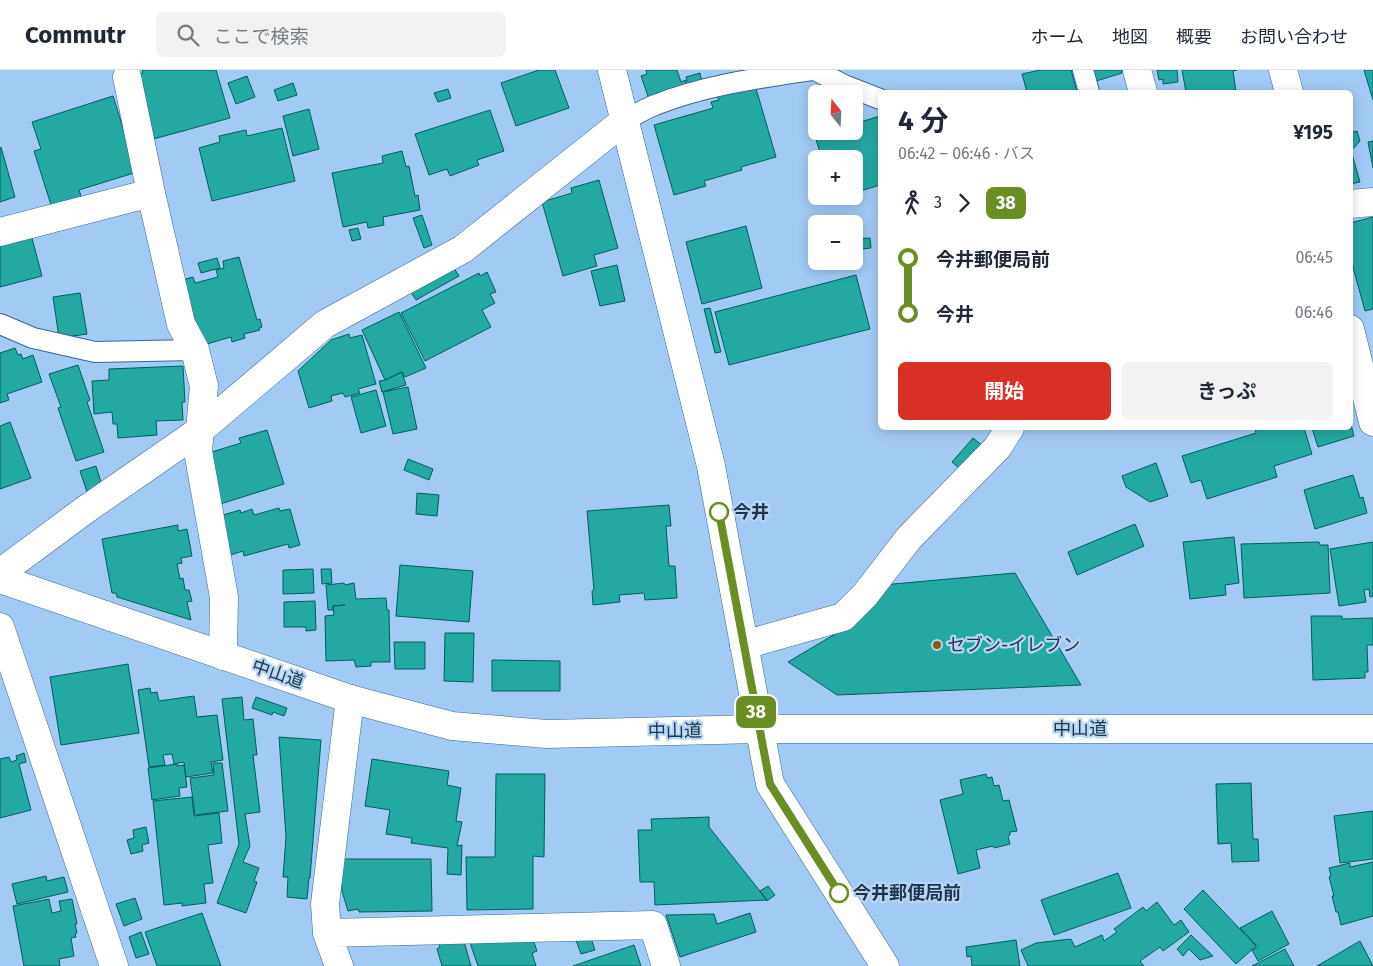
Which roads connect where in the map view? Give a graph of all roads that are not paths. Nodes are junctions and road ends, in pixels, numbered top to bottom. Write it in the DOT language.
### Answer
graph roads {
  1 [pos="612,70"];
  2 [pos="814,70"];
  3 [pos="1083,70"];
  4 [pos="1137,70"];
  5 [pos="1283,70"];
  6 [pos="127,77"];
  7 [pos="1088,90"];
  8 [pos="1142,90"];
  9 [pos="1288,90"];
  10 [pos="878,98"];
  11 [pos="624,121"];
  12 [pos="151,193"];
  13 [pos="1373,202"];
  14 [pos="1353,204"];
  15 [pos="0,232"];
  16 [pos="0,324"];
  17 [pos="1353,341"];
  18 [pos="195,350"];
  19 [pos="1373,422"];
  20 [pos="1009,430"];
  21 [pos="199,431"];
  22 [pos="0,573"];
  23 [pos="0,579"];
  24 [pos="0,627"];
  25 [pos="744,645"];
  26 [pos="224,656"];
  27 [pos="350,699"];
  28 [pos="759,729"];
  29 [pos="1373,729"];
  30 [pos="327,933"];
  31 [pos="114,966"];
  32 [pos="339,966"];
  33 [pos="666,966"];
  34 [pos="885,966"];
  1 -- 11 [label="main road"];
  2 -- 10 [label="lane"];
  2 -- 11 [label="lane"];
  3 -- 7 [label="lane"];
  4 -- 8 [label="main road"];
  5 -- 9 [label="main road"];
  6 -- 12 [label="main road"];
  11 -- 21 [label="main road"];
  11 -- 25 [label="main road"];
  12 -- 15 [label="main road"];
  12 -- 18 [label="main road"];
  13 -- 14 [label="main road"];
  16 -- 18 [label="lane"];
  17 -- 19 [label="main road"];
  18 -- 21 [label="main road"];
  20 -- 25 [label="main road"];
  21 -- 22 [label="main road"];
  21 -- 26 [label="main road"];
  23 -- 26 [label="main road, 中山道"];
  24 -- 31 [label="main road"];
  25 -- 28 [label="main road"];
  26 -- 27 [label="main road, 中山道"];
  27 -- 28 [label="main road, 中山道"];
  27 -- 30 [label="main road"];
  28 -- 29 [label="main road, 中山道"];
  28 -- 34 [label="main road"];
  30 -- 32 [label="main road"];
  30 -- 33 [label="main road"];
}
